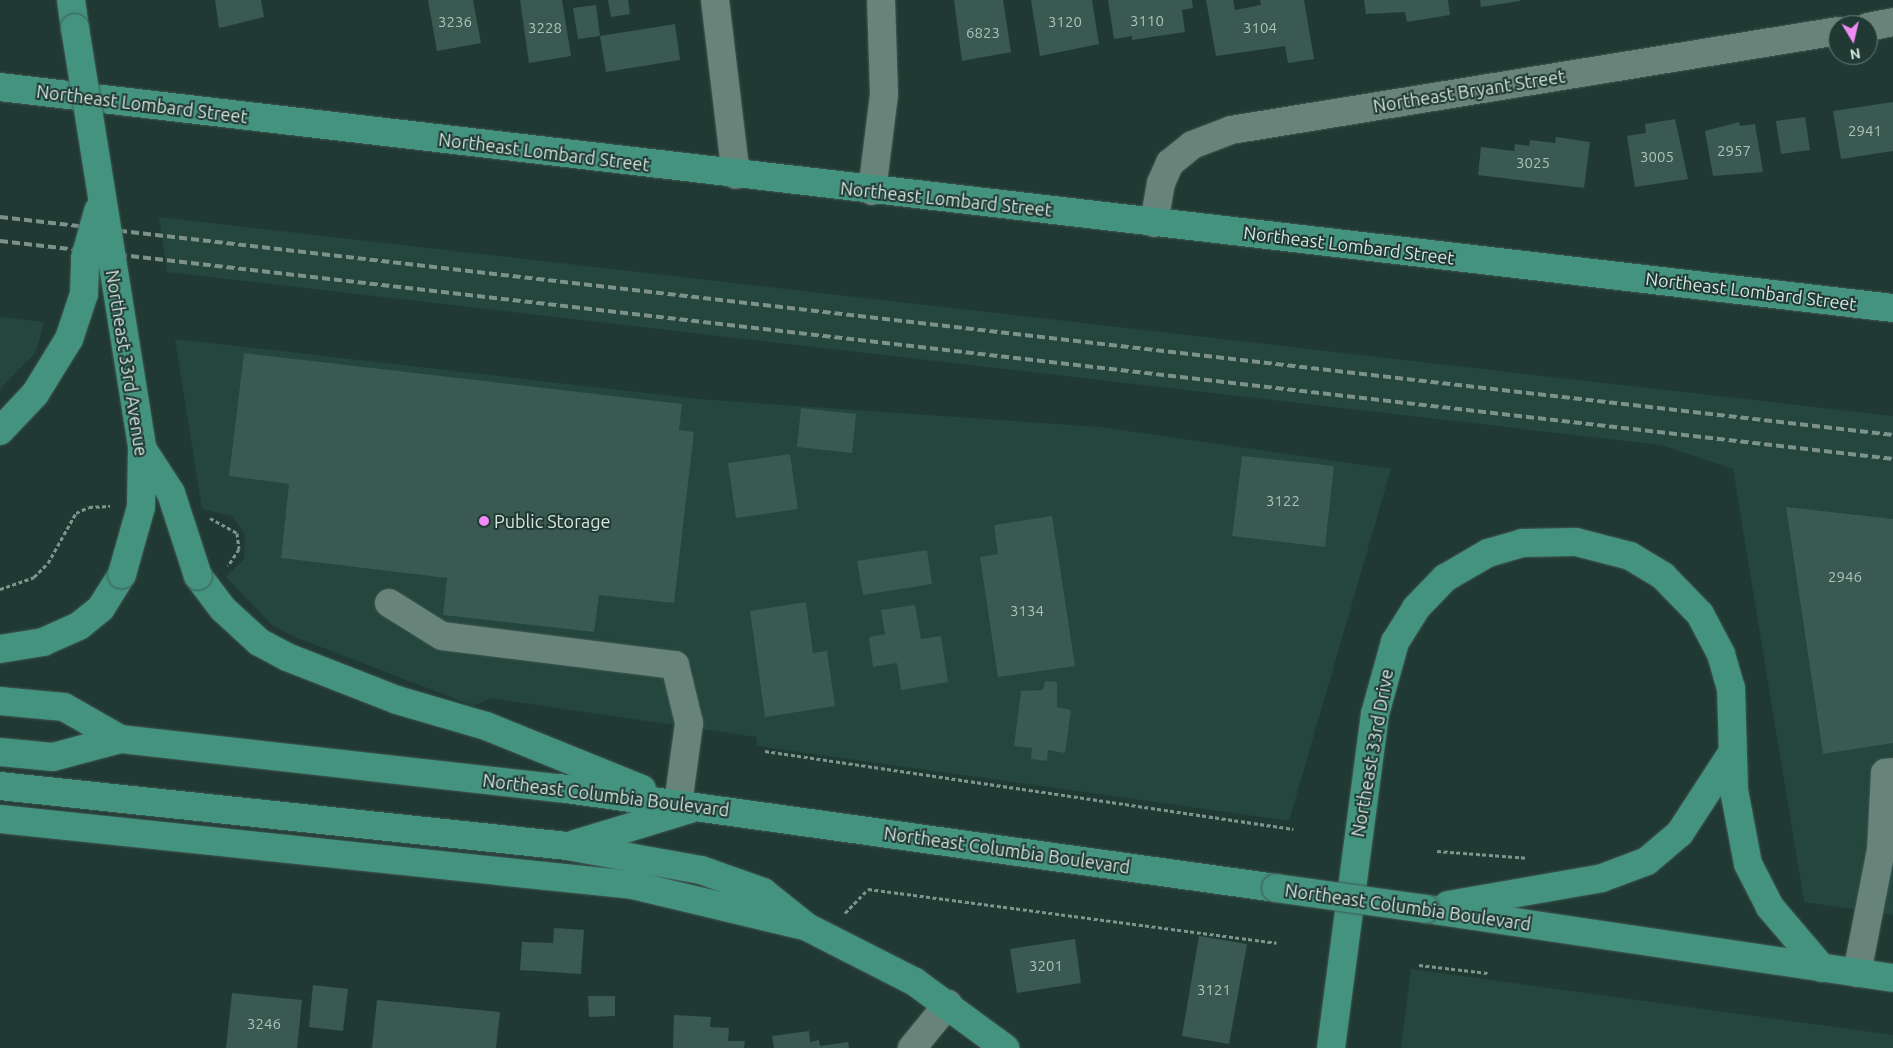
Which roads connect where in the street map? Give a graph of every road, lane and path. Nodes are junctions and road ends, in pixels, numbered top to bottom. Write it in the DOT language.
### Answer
graph roads {
  1 [pos="71,0"];
  2 [pos="715,0"];
  3 [pos="881,0"];
  4 [pos="1893,22"];
  5 [pos="1878,24"];
  6 [pos="1828,33"];
  7 [pos="0,87"];
  8 [pos="736,175"];
  9 [pos="872,191"];
  10 [pos="100,202"];
  11 [pos="1154,222"];
  12 [pos="1893,308"];
  13 [pos="0,431"];
  14 [pos="142,448"];
  15 [pos="117,507"];
  16 [pos="200,516"];
  17 [pos="232,564"];
  18 [pos="0,589"];
  19 [pos="389,604"];
  20 [pos="0,649"];
  21 [pos="0,701"];
  22 [pos="120,740"];
  23 [pos="765,751"];
  24 [pos="0,752"];
  25 [pos="1732,753"];
  26 [pos="1893,772"];
  27 [pos="0,786"];
  28 [pos="688,805"];
  29 [pos="0,819"];
  30 [pos="1293,829"];
  31 [pos="567,846"];
  32 [pos="1437,851"];
  33 [pos="1887,851"];
  34 [pos="1562,885"];
  35 [pos="1426,909"];
  36 [pos="840,915"];
  37 [pos="807,926"];
  38 [pos="1276,943"];
  39 [pos="1419,965"];
  40 [pos="1822,968"];
  41 [pos="1488,973"];
  42 [pos="1857,973"];
  43 [pos="1893,978"];
  44 [pos="948,1004"];
  45 [pos="912,1048"];
  46 [pos="1005,1048"];
  47 [pos="1330,1048"];
  1 -- 10 [label="main road, Northeast 33rd Avenue, bridge"];
  2 -- 8 [label="street"];
  3 -- 9 [label="street"];
  4 -- 5 [label="street"];
  6 -- 11 [label="street, Northeast Bryant Street"];
  7 -- 8 [label="main road, Northeast Lombard Street"];
  8 -- 9 [label="main road, Northeast Lombard Street"];
  9 -- 11 [label="main road, Northeast Lombard Street"];
  10 -- 13 [label="main road, bridge"];
  10 -- 14 [label="main road, Northeast 33rd Avenue, bridge"];
  11 -- 12 [label="main road, Northeast Lombard Street"];
  14 -- 20 [label="main road, Northeast 33rd Avenue, bridge"];
  14 -- 28 [label="main road, bridge"];
  15 -- 18 [label="path"];
  16 -- 17 [label="path"];
  19 -- 28 [label="street"];
  21 -- 22 [label="main road, Northeast Columbia Boulevard"];
  22 -- 24 [label="main road, Northeast Columbia Boulevard"];
  22 -- 28 [label="main road, Northeast Columbia Boulevard"];
  23 -- 30 [label="path"];
  25 -- 34 [label="main road"];
  25 -- 40 [label="main road, Northeast 33rd Drive"];
  25 -- 47 [label="main road, Northeast 33rd Drive"];
  26 -- 33 [label="street"];
  27 -- 31 [label="main road"];
  28 -- 31 [label="main road"];
  28 -- 35 [label="main road, Northeast Columbia Boulevard, bridge"];
  29 -- 37 [label="main road"];
  31 -- 37 [label="main road"];
  32 -- 34 [label="path"];
  33 -- 42 [label="street"];
  34 -- 35 [label="main road"];
  35 -- 40 [label="main road, Northeast Columbia Boulevard"];
  36 -- 38 [label="path"];
  37 -- 44 [label="main road"];
  39 -- 41 [label="path"];
  40 -- 42 [label="main road, Northeast Columbia Boulevard"];
  42 -- 43 [label="main road, Northeast Columbia Boulevard"];
  44 -- 45 [label="street"];
  44 -- 46 [label="main road"];
}
